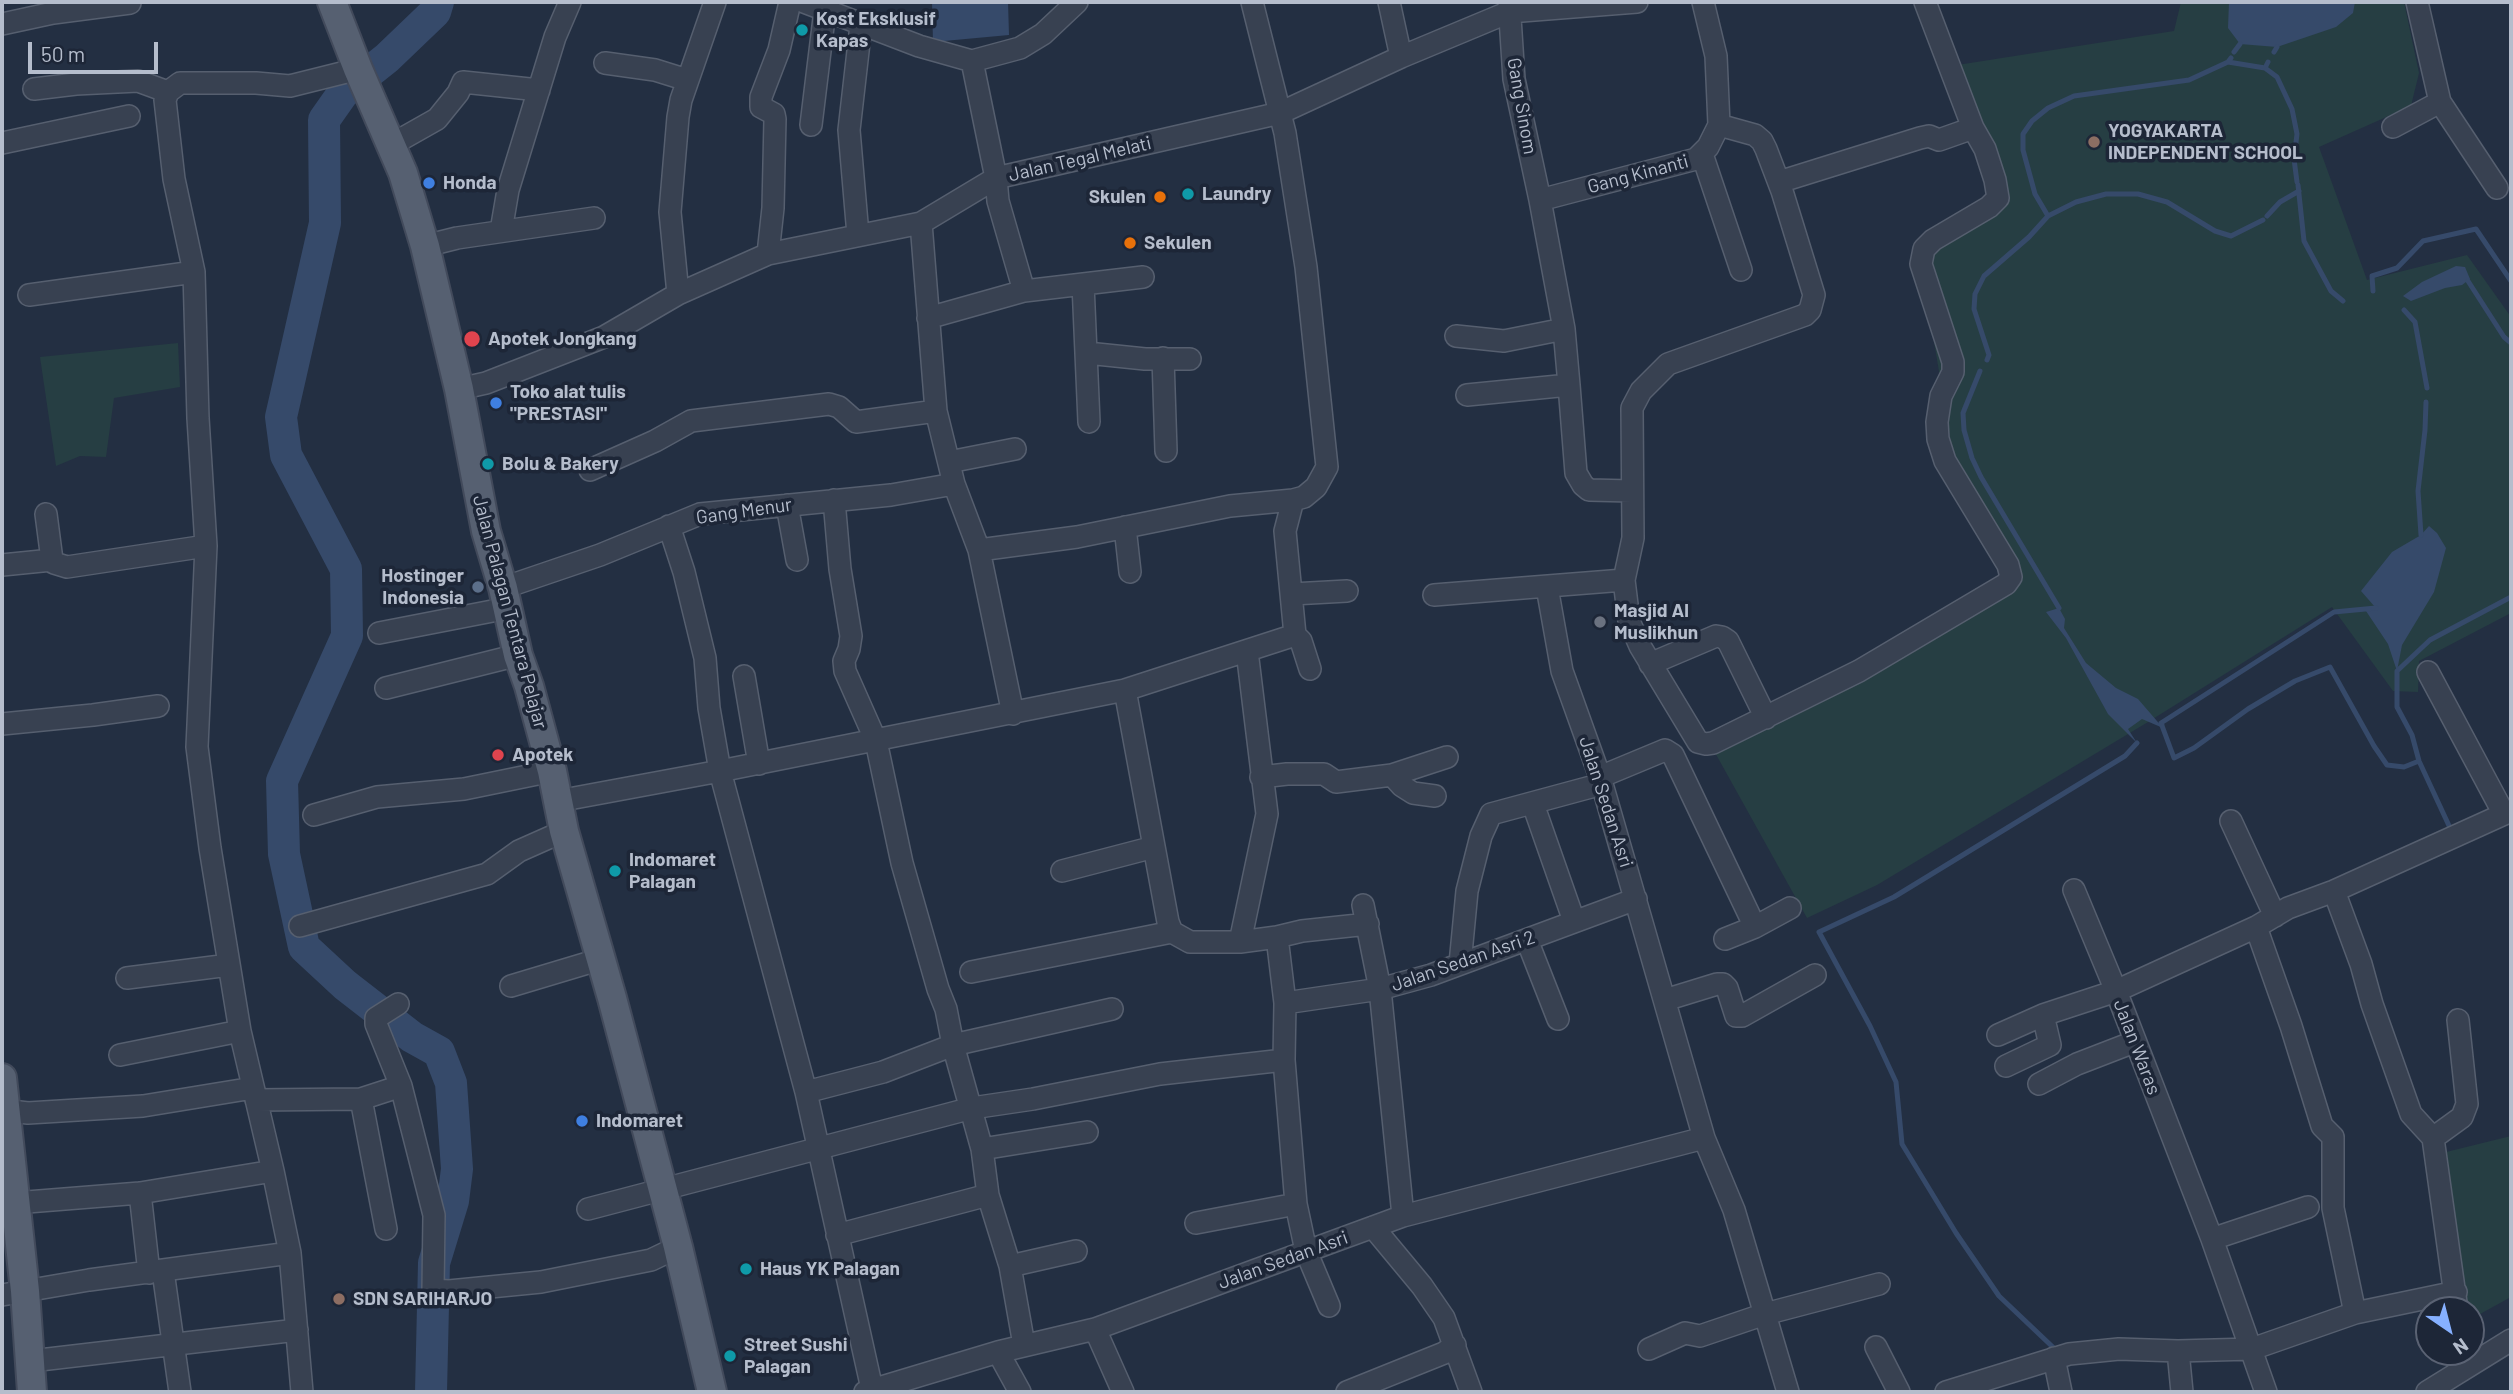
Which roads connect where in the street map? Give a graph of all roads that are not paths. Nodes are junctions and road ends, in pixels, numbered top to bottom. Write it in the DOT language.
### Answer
graph roads {
  1 [pos="332,2"];
  2 [pos="570,2"];
  3 [pos="715,2"];
  4 [pos="790,2"];
  5 [pos="804,2"];
  6 [pos="1077,2"];
  7 [pos="1252,2"];
  8 [pos="1389,2"];
  9 [pos="1637,2"];
  10 [pos="1703,2"];
  11 [pos="1925,2"];
  12 [pos="2417,2"];
  13 [pos="131,3"];
  14 [pos="1509,7"];
  15 [pos="825,10"];
  16 [pos="2,24"];
  17 [pos="861,25"];
  18 [pos="1401,57"];
  19 [pos="972,61"];
  20 [pos="605,63"];
  21 [pos="360,75"];
  22 [pos="687,80"];
  23 [pos="34,89"];
  24 [pos="539,90"];
  25 [pos="168,92"];
  26 [pos="2440,102"];
  27 [pos="1280,113"];
  28 [pos="129,116"];
  29 [pos="811,125"];
  30 [pos="1719,125"];
  31 [pos="2393,127"];
  32 [pos="1973,128"];
  33 [pos="2,143"];
  34 [pos="391,145"];
  35 [pos="1702,154"];
  36 [pos="996,178"];
  37 [pos="1779,182"];
  38 [pos="2497,188"];
  39 [pos="1540,200"];
  40 [pos="594,218"];
  41 [pos="921,223"];
  42 [pos="501,231"];
  43 [pos="858,235"];
  44 [pos="425,246"];
  45 [pos="768,254"];
  46 [pos="1741,270"];
  47 [pos="194,272"];
  48 [pos="1143,277"];
  49 [pos="1083,284"];
  50 [pos="1024,291"];
  51 [pos="678,294"];
  52 [pos="29,295"];
  53 [pos="928,318"];
  54 [pos="1564,329"];
  55 [pos="1456,336"];
  56 [pos="1087,354"];
  57 [pos="1163,358"];
  58 [pos="1190,359"];
  59 [pos="1569,385"];
  60 [pos="459,389"];
  61 [pos="1466,395"];
  62 [pos="936,411"];
  63 [pos="1089,422"];
  64 [pos="1015,449"];
  65 [pos="1166,451"];
  66 [pos="949,462"];
  67 [pos="590,470"];
  68 [pos="954,484"];
  69 [pos="1632,492"];
  70 [pos="834,500"];
  71 [pos="1293,500"];
  72 [pos="787,505"];
  73 [pos="46,514"];
  74 [pos="669,526"];
  75 [pos="1125,527"];
  76 [pos="206,546"];
  77 [pos="979,550"];
  78 [pos="52,560"];
  79 [pos="797,560"];
  80 [pos="2,565"];
  81 [pos="1130,572"];
  82 [pos="1624,580"];
  83 [pos="1547,587"];
  84 [pos="1347,591"];
  85 [pos="1292,594"];
  86 [pos="1434,595"];
  87 [pos="506,598"];
  88 [pos="379,633"];
  89 [pos="1295,635"];
  90 [pos="1247,652"];
  91 [pos="518,655"];
  92 [pos="1650,664"];
  93 [pos="1310,669"];
  94 [pos="2428,672"];
  95 [pos="744,676"];
  96 [pos="386,688"];
  97 [pos="1125,690"];
  98 [pos="158,706"];
  99 [pos="1013,714"];
  100 [pos="1766,718"];
  101 [pos="2,724"];
  102 [pos="876,741"];
  103 [pos="1447,757"];
  104 [pos="759,764"];
  105 [pos="552,771"];
  106 [pos="720,771"];
  107 [pos="1392,775"];
  108 [pos="1261,777"];
  109 [pos="1601,780"];
  110 [pos="1434,796"];
  111 [pos="558,801"];
  112 [pos="1532,804"];
  113 [pos="2508,813"];
  114 [pos="314,815"];
  115 [pos="2231,821"];
  116 [pos="565,831"];
  117 [pos="1154,847"];
  118 [pos="1062,871"];
  119 [pos="2074,890"];
  120 [pos="2333,891"];
  121 [pos="1636,900"];
  122 [pos="1790,908"];
  123 [pos="2275,916"];
  124 [pos="1574,921"];
  125 [pos="300,926"];
  126 [pos="1755,927"];
  127 [pos="2256,927"];
  128 [pos="1172,932"];
  129 [pos="1277,937"];
  130 [pos="1725,939"];
  131 [pos="1527,940"];
  132 [pos="1240,942"];
  133 [pos="601,959"];
  134 [pos="1460,964"];
  135 [pos="229,965"];
  136 [pos="971,972"];
  137 [pos="1815,975"];
  138 [pos="127,978"];
  139 [pos="511,986"];
  140 [pos="1380,989"];
  141 [pos="2116,991"];
  142 [pos="1665,1000"];
  143 [pos="1285,1003"];
  144 [pos="1112,1009"];
  145 [pos="389,1010"];
  146 [pos="2043,1015"];
  147 [pos="1558,1019"];
  148 [pos="2458,1020"];
  149 [pos="240,1031"];
  150 [pos="1998,1035"];
  151 [pos="2134,1042"];
  152 [pos="953,1045"];
  153 [pos="120,1055"];
  154 [pos="1284,1060"];
  155 [pos="2006,1066"];
  156 [pos="2,1078"];
  157 [pos="2039,1084"];
  158 [pos="401,1086"];
  159 [pos="806,1093"];
  160 [pos="254,1094"];
  161 [pos="361,1099"];
  162 [pos="972,1108"];
  163 [pos="3,1110"];
  164 [pos="1087,1132"];
  165 [pos="1704,1138"];
  166 [pos="2433,1138"];
  167 [pos="819,1149"];
  168 [pos="982,1149"];
  169 [pos="273,1171"];
  170 [pos="663,1190"];
  171 [pos="140,1194"];
  172 [pos="988,1195"];
  173 [pos="8,1204"];
  174 [pos="1296,1204"];
  175 [pos="2308,1208"];
  176 [pos="588,1209"];
  177 [pos="1403,1216"];
  178 [pos="1196,1223"];
  179 [pos="1373,1227"];
  180 [pos="386,1229"];
  181 [pos="837,1235"];
  182 [pos="2212,1239"];
  183 [pos="678,1247"];
  184 [pos="1076,1251"];
  185 [pos="1306,1251"];
  186 [pos="290,1253"];
  187 [pos="1010,1266"];
  188 [pos="156,1272"];
  189 [pos="1879,1284"];
  190 [pos="13,1293"];
  191 [pos="2456,1296"];
  192 [pos="1329,1306"];
  193 [pos="2415,1306"];
  194 [pos="1765,1314"];
  195 [pos="2355,1314"];
  196 [pos="1095,1329"];
  197 [pos="297,1330"];
  198 [pos="2511,1340"];
  199 [pos="174,1345"];
  200 [pos="1024,1345"];
  201 [pos="1455,1345"];
  202 [pos="1876,1348"];
  203 [pos="1650,1349"];
  204 [pos="2252,1349"];
  205 [pos="2178,1351"];
  206 [pos="2485,1351"];
  207 [pos="998,1352"];
  208 [pos="2060,1356"];
  209 [pos="31,1361"];
  210 [pos="2456,1366"];
  211 [pos="868,1391"];
  212 [pos="27,1392"];
  213 [pos="180,1392"];
  214 [pos="302,1392"];
  215 [pos="712,1392"];
  216 [pos="1020,1392"];
  217 [pos="1123,1392"];
  218 [pos="1347,1392"];
  219 [pos="1471,1392"];
  220 [pos="1788,1392"];
  221 [pos="1899,1392"];
  222 [pos="1946,1392"];
  223 [pos="2062,1392"];
  224 [pos="2182,1392"];
  225 [pos="2266,1392"];
  226 [pos="2427,1392"];
  1 -- 21 [label="main road, Jalan Palagan Tentara Pelajar"];
  2 -- 24 [label="street"];
  3 -- 22 [label="street"];
  4 -- 45 [label="street"];
  5 -- 15 [label="street"];
  6 -- 19 [label="street"];
  7 -- 27 [label="street"];
  8 -- 18 [label="street"];
  9 -- 14 [label="street, Jalan Tegal Melati"];
  10 -- 30 [label="street"];
  11 -- 32 [label="street"];
  12 -- 26 [label="street"];
  13 -- 16 [label="street"];
  14 -- 18 [label="street, Jalan Tegal Melati"];
  14 -- 39 [label="street, Gang Sinom"];
  15 -- 17 [label="street"];
  15 -- 29 [label="street"];
  17 -- 19 [label="street"];
  17 -- 43 [label="street"];
  18 -- 27 [label="street, Jalan Tegal Melati"];
  19 -- 36 [label="street"];
  20 -- 22 [label="street"];
  21 -- 25 [label="street"];
  21 -- 34 [label="main road, Jalan Palagan Tentara Pelajar"];
  22 -- 51 [label="street"];
  23 -- 25 [label="street"];
  24 -- 34 [label="street"];
  24 -- 42 [label="street"];
  25 -- 47 [label="street"];
  26 -- 31 [label="street"];
  26 -- 38 [label="street"];
  27 -- 36 [label="street, Jalan Tegal Melati"];
  27 -- 71 [label="street"];
  28 -- 33 [label="street"];
  30 -- 35 [label="street, Gang Kinanti"];
  30 -- 37 [label="street"];
  32 -- 37 [label="street"];
  32 -- 100 [label="street"];
  34 -- 44 [label="main road, Jalan Palagan Tentara Pelajar"];
  35 -- 39 [label="street, Gang Kinanti"];
  35 -- 46 [label="street"];
  36 -- 41 [label="street, Jalan Tegal Melati"];
  36 -- 50 [label="street"];
  37 -- 69 [label="street"];
  39 -- 54 [label="street, Gang Sinom"];
  40 -- 42 [label="street"];
  41 -- 43 [label="street, Jalan Tegal Melati"];
  41 -- 53 [label="street"];
  42 -- 44 [label="street"];
  43 -- 45 [label="street, Jalan Tegal Melati"];
  44 -- 60 [label="main road, Jalan Palagan Tentara Pelajar"];
  45 -- 51 [label="street, Jalan Tegal Melati"];
  47 -- 52 [label="street"];
  47 -- 76 [label="street"];
  48 -- 49 [label="street"];
  49 -- 50 [label="street"];
  49 -- 56 [label="street"];
  50 -- 53 [label="street"];
  51 -- 60 [label="street, Jalan Tegal Melati"];
  53 -- 62 [label="street"];
  54 -- 55 [label="street"];
  54 -- 59 [label="street, Gang Sinom"];
  56 -- 57 [label="street"];
  56 -- 63 [label="street"];
  57 -- 58 [label="street"];
  57 -- 65 [label="street"];
  59 -- 61 [label="street"];
  59 -- 69 [label="street, Gang Sinom"];
  60 -- 87 [label="main road, Jalan Palagan Tentara Pelajar"];
  62 -- 66 [label="street"];
  62 -- 67 [label="street"];
  64 -- 66 [label="street"];
  66 -- 68 [label="street"];
  68 -- 70 [label="street, Gang Menur"];
  68 -- 77 [label="street"];
  69 -- 82 [label="street"];
  70 -- 72 [label="street, Gang Menur"];
  70 -- 102 [label="street"];
  71 -- 75 [label="street"];
  71 -- 85 [label="street"];
  72 -- 74 [label="street, Gang Menur"];
  72 -- 79 [label="street"];
  73 -- 78 [label="street"];
  74 -- 87 [label="street, Gang Menur"];
  74 -- 106 [label="street"];
  75 -- 77 [label="street"];
  75 -- 81 [label="street"];
  76 -- 78 [label="street"];
  76 -- 135 [label="street"];
  77 -- 99 [label="street"];
  78 -- 80 [label="street"];
  82 -- 83 [label="street"];
  82 -- 92 [label="street"];
  83 -- 86 [label="street"];
  83 -- 109 [label="street, Jalan Sedan Asri"];
  84 -- 85 [label="street"];
  85 -- 89 [label="street"];
  87 -- 88 [label="street, Gang Menur"];
  87 -- 91 [label="main road, Jalan Palagan Tentara Pelajar"];
  89 -- 90 [label="street"];
  89 -- 93 [label="street"];
  90 -- 97 [label="street"];
  90 -- 108 [label="street"];
  91 -- 96 [label="street"];
  91 -- 105 [label="main road, Jalan Palagan Tentara Pelajar"];
  92 -- 100 [label="street"];
  92 -- 100 [label="street"];
  94 -- 113 [label="street"];
  95 -- 104 [label="street"];
  97 -- 99 [label="street"];
  97 -- 117 [label="street"];
  98 -- 101 [label="street"];
  99 -- 102 [label="street"];
  102 -- 104 [label="street"];
  102 -- 152 [label="street"];
  103 -- 107 [label="street"];
  104 -- 106 [label="street"];
  105 -- 111 [label="main road, Jalan Palagan Tentara Pelajar"];
  105 -- 114 [label="street"];
  106 -- 111 [label="street"];
  106 -- 159 [label="street"];
  107 -- 108 [label="street"];
  107 -- 110 [label="street"];
  108 -- 132 [label="street"];
  109 -- 112 [label="street"];
  109 -- 121 [label="street, Jalan Sedan Asri"];
  109 -- 126 [label="street"];
  111 -- 116 [label="main road, Jalan Palagan Tentara Pelajar"];
  112 -- 124 [label="street"];
  112 -- 134 [label="street"];
  113 -- 120 [label="street, Jalan Waras"];
  115 -- 123 [label="street"];
  116 -- 125 [label="street"];
  116 -- 133 [label="main road, Jalan Palagan Tentara Pelajar"];
  117 -- 118 [label="street"];
  117 -- 128 [label="street"];
  119 -- 141 [label="street"];
  120 -- 123 [label="street, Jalan Waras"];
  120 -- 166 [label="street"];
  121 -- 124 [label="street, Jalan Sedan Asri 2"];
  121 -- 142 [label="street, Jalan Sedan Asri"];
  122 -- 126 [label="street"];
  123 -- 127 [label="street, Jalan Waras"];
  124 -- 131 [label="street, Jalan Sedan Asri 2"];
  126 -- 130 [label="street"];
  127 -- 141 [label="street, Jalan Waras"];
  127 -- 195 [label="street"];
  128 -- 132 [label="street"];
  128 -- 136 [label="street"];
  129 -- 132 [label="street"];
  129 -- 140 [label="street"];
  129 -- 143 [label="street"];
  131 -- 134 [label="street, Jalan Sedan Asri 2"];
  131 -- 147 [label="street"];
  133 -- 139 [label="street"];
  133 -- 170 [label="main road, Jalan Palagan Tentara Pelajar"];
  134 -- 140 [label="street, Jalan Sedan Asri 2"];
  135 -- 138 [label="street"];
  135 -- 149 [label="street"];
  137 -- 142 [label="street"];
  140 -- 143 [label="street, Jalan Sedan Asri 2"];
  140 -- 177 [label="street"];
  141 -- 146 [label="street"];
  141 -- 151 [label="street, Jalan Waras"];
  142 -- 165 [label="street, Jalan Sedan Asri"];
  143 -- 154 [label="street"];
  144 -- 152 [label="street"];
  145 -- 158 [label="street"];
  146 -- 150 [label="street"];
  146 -- 155 [label="street"];
  148 -- 166 [label="street"];
  149 -- 153 [label="street"];
  149 -- 160 [label="street"];
  151 -- 157 [label="street"];
  151 -- 182 [label="street, Jalan Waras"];
  152 -- 159 [label="street"];
  152 -- 162 [label="street"];
  154 -- 162 [label="street"];
  154 -- 174 [label="street"];
  156 -- 163 [label="main road"];
  158 -- 161 [label="street"];
  158 -- 183 [label="street"];
  159 -- 167 [label="street"];
  160 -- 161 [label="street"];
  160 -- 163 [label="street"];
  160 -- 169 [label="street"];
  161 -- 180 [label="street"];
  162 -- 167 [label="street"];
  162 -- 168 [label="street"];
  163 -- 173 [label="main road"];
  164 -- 168 [label="street"];
  165 -- 177 [label="street, Jalan Sedan Asri"];
  165 -- 194 [label="street, Jalan Sedan Asri"];
  166 -- 191 [label="street"];
  167 -- 170 [label="street"];
  167 -- 181 [label="street"];
  168 -- 172 [label="street"];
  169 -- 171 [label="street"];
  169 -- 186 [label="street"];
  170 -- 176 [label="street"];
  170 -- 183 [label="main road, Jalan Palagan Tentara Pelajar"];
  171 -- 173 [label="street"];
  171 -- 188 [label="street"];
  172 -- 181 [label="street"];
  172 -- 187 [label="street"];
  173 -- 190 [label="main road"];
  174 -- 178 [label="street"];
  174 -- 185 [label="street"];
  175 -- 182 [label="street"];
  177 -- 179 [label="street, Jalan Sedan Asri"];
  179 -- 185 [label="street, Jalan Sedan Asri"];
  179 -- 201 [label="street"];
  181 -- 211 [label="street"];
  182 -- 204 [label="street, Jalan Waras"];
  183 -- 215 [label="main road, Jalan Palagan Tentara Pelajar"];
  184 -- 187 [label="street"];
  185 -- 192 [label="street"];
  185 -- 196 [label="street, Jalan Sedan Asri"];
  186 -- 188 [label="street"];
  186 -- 197 [label="street"];
  187 -- 200 [label="street"];
  188 -- 190 [label="street"];
  188 -- 199 [label="street"];
  189 -- 194 [label="street"];
  190 -- 209 [label="main road"];
  193 -- 195 [label="street"];
  194 -- 203 [label="street"];
  194 -- 220 [label="street, Jalan Sedan Asri"];
  195 -- 204 [label="street"];
  196 -- 200 [label="street, Jalan Sedan Asri"];
  196 -- 217 [label="street"];
  197 -- 199 [label="street"];
  197 -- 214 [label="street"];
  198 -- 206 [label="street"];
  199 -- 209 [label="street"];
  199 -- 213 [label="street"];
  200 -- 207 [label="street, Jalan Sedan Asri"];
  201 -- 218 [label="street"];
  201 -- 219 [label="street"];
  202 -- 221 [label="street"];
  204 -- 205 [label="street"];
  204 -- 225 [label="street, Jalan Waras"];
  205 -- 208 [label="street"];
  205 -- 224 [label="street"];
  207 -- 211 [label="street, Jalan Sedan Asri"];
  207 -- 216 [label="street"];
  208 -- 222 [label="street"];
  208 -- 223 [label="street"];
  209 -- 212 [label="main road"];
  210 -- 226 [label="street"];
}
